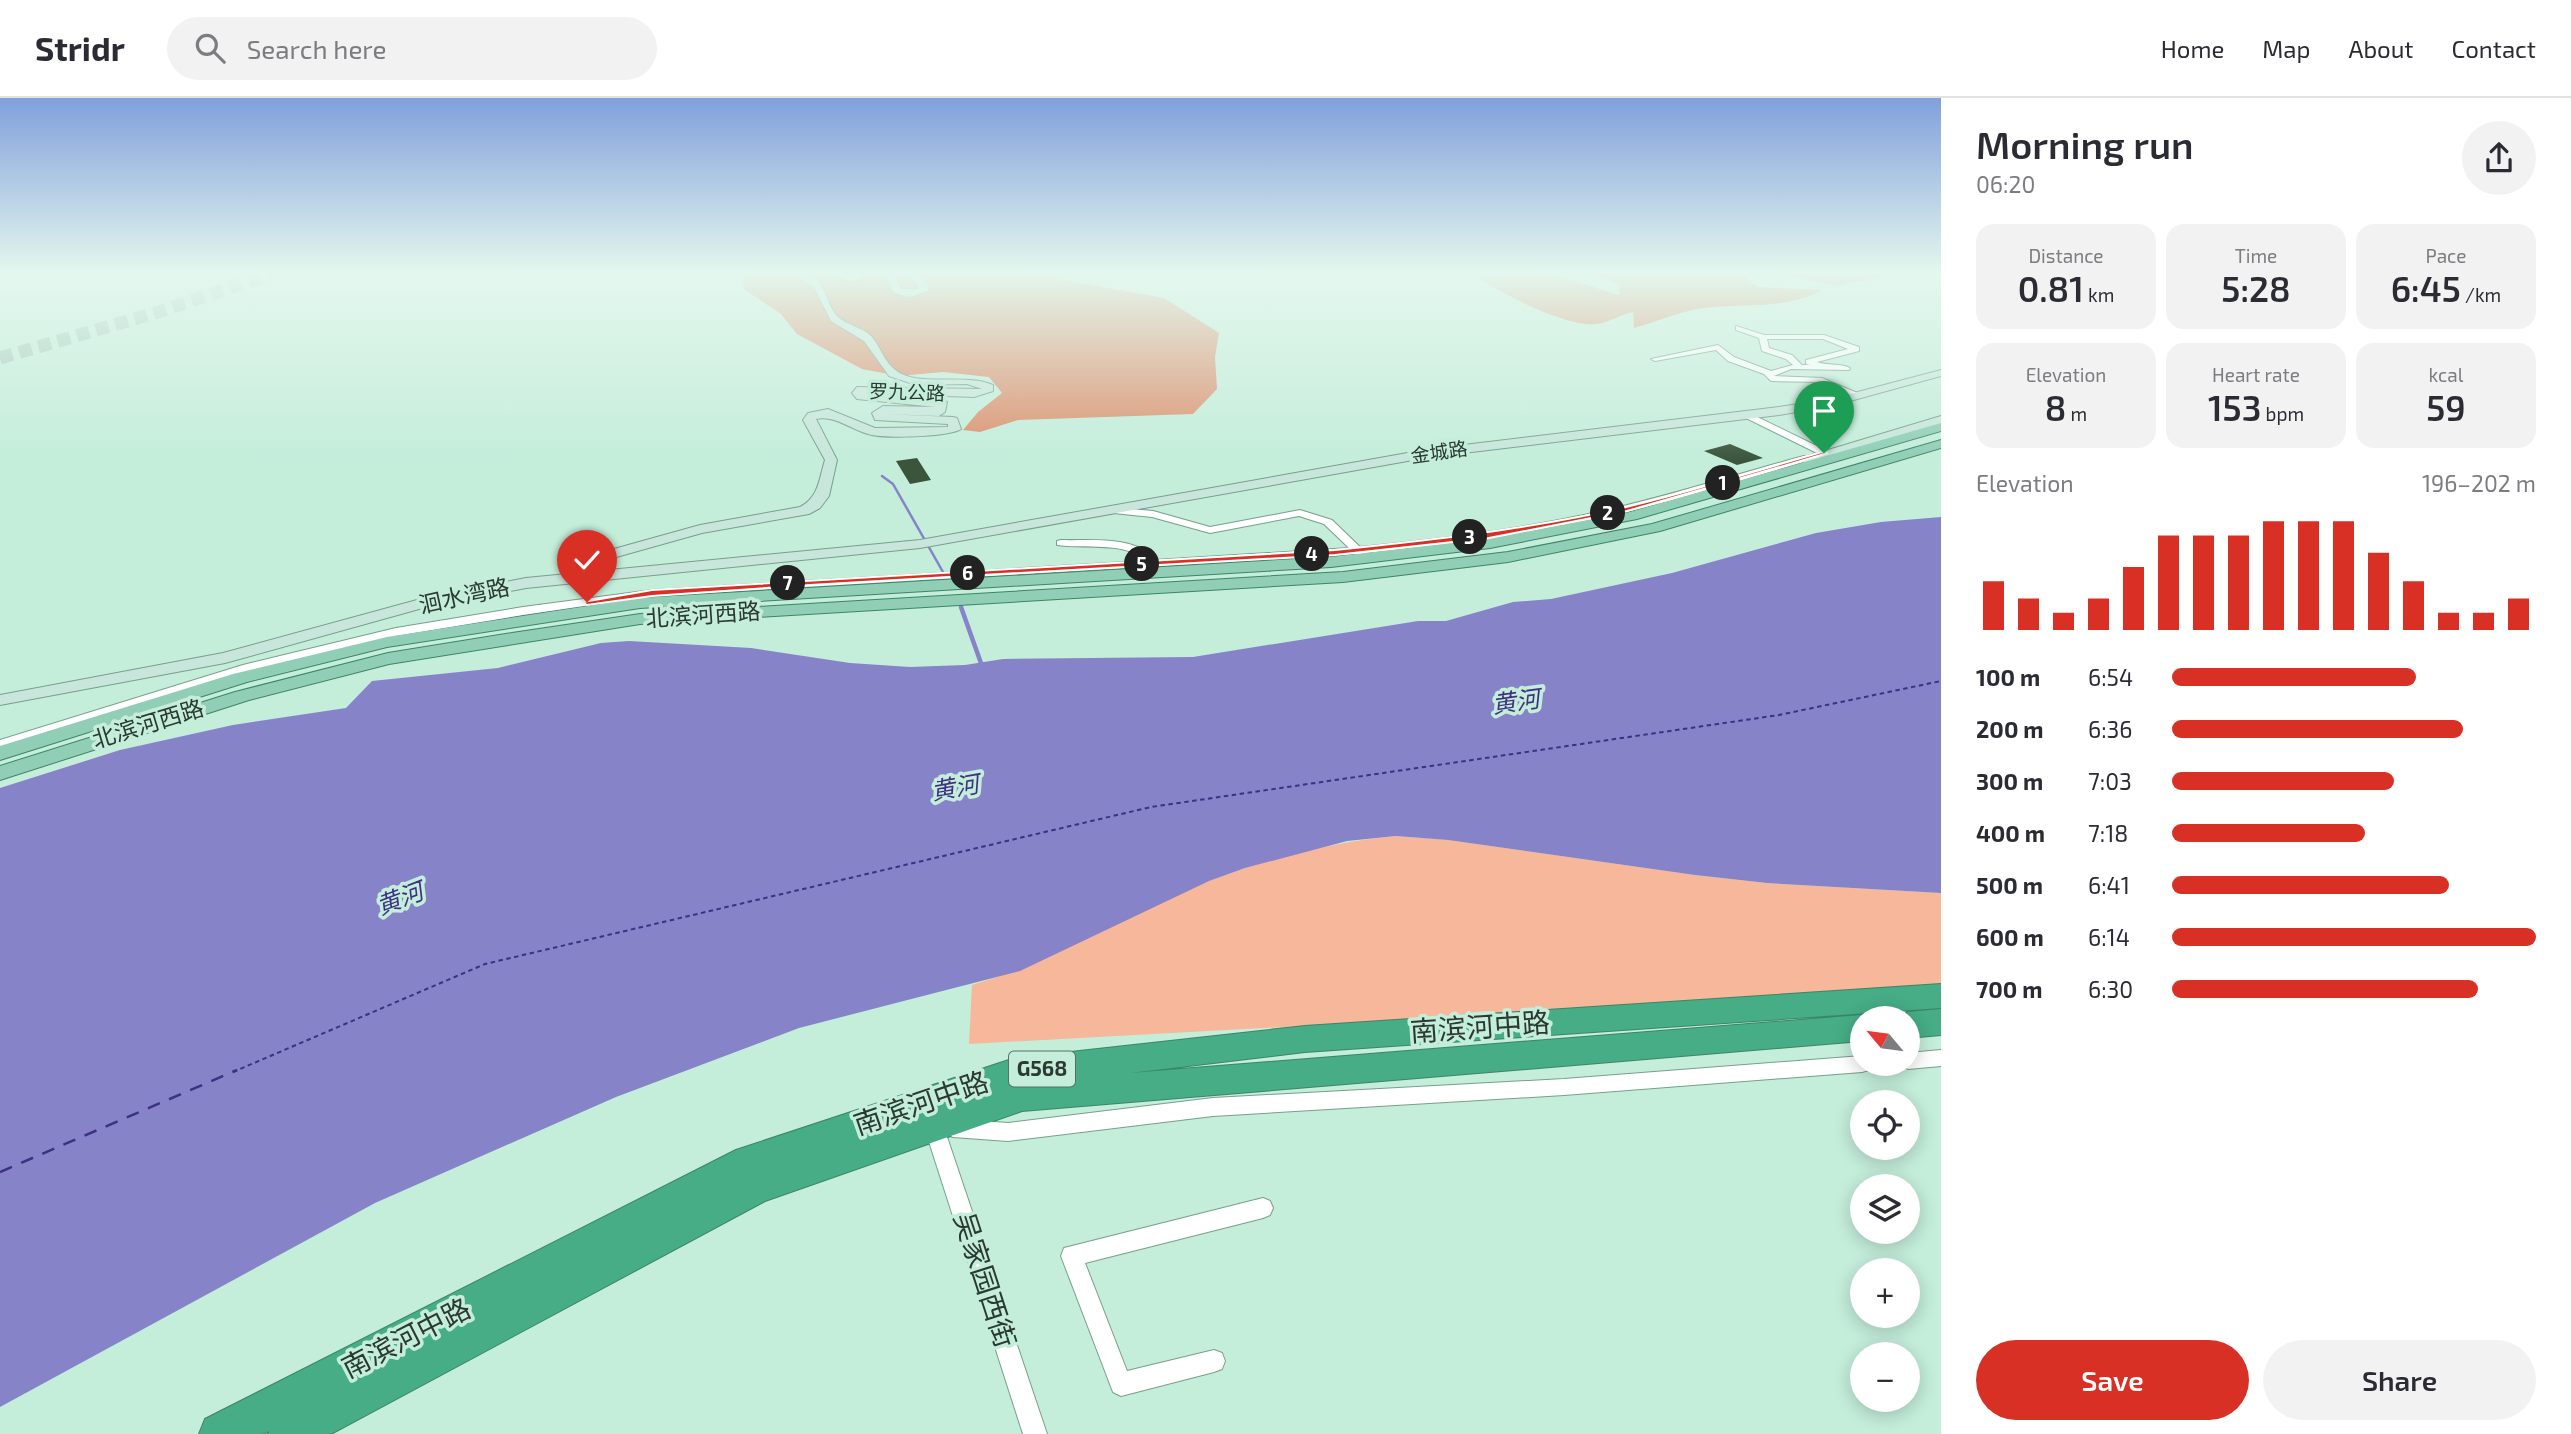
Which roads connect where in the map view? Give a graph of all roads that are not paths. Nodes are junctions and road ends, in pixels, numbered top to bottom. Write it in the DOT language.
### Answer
graph roads {
  1 [pos="863,336"];
  2 [pos="1763,337"];
  3 [pos="1655,359"];
  4 [pos="1800,367"];
  5 [pos="1823,367"];
  6 [pos="1846,368"];
  7 [pos="1941,373"];
  8 [pos="1771,374"];
  9 [pos="1858,395"];
  10 [pos="1747,415"];
  11 [pos="1941,420"];
  12 [pos="1941,427"];
  13 [pos="1941,444"];
  14 [pos="1823,463"];
  15 [pos="1108,510"];
  16 [pos="929,542"];
  17 [pos="1062,543"];
  18 [pos="1361,554"];
  19 [pos="1151,563"];
  20 [pos="463,594"];
  21 [pos="0,700"];
  22 [pos="0,745"];
  23 [pos="0,753"];
  24 [pos="0,773"];
  25 [pos="1941,996"];
  26 [pos="1941,1022"];
  27 [pos="1920,1024"];
  28 [pos="1850,1029"];
  29 [pos="1941,1058"];
  30 [pos="1920,1060"];
  31 [pos="1850,1065"];
  32 [pos="930,1115"];
  33 [pos="1263,1208"];
  34 [pos="1214,1361"];
  35 [pos="220,1434"];
  36 [pos="289,1434"];
  37 [pos="1035,1434"];
  1 -- 20 [label="street, 罗九公路"];
  2 -- 4 [label="street"];
  2 -- 5 [label="street"];
  3 -- 8 [label="street"];
  4 -- 5 [label="street"];
  4 -- 8 [label="street"];
  5 -- 6 [label="street"];
  7 -- 9 [label="street, 金城路"];
  8 -- 9 [label="street"];
  9 -- 10 [label="street, 金城路"];
  10 -- 14 [label="street"];
  10 -- 15 [label="street, 金城路"];
  11 -- 14 [label="street"];
  12 -- 14 [label="main road"];
  13 -- 14 [label="main road"];
  14 -- 18 [label="main road, 北滨河西路"];
  14 -- 24 [label="main road, 北滨河西路"];
  15 -- 16 [label="street, 金城路"];
  15 -- 18 [label="street"];
  16 -- 20 [label="street, 洄水湾路"];
  17 -- 19 [label="street"];
  18 -- 19 [label="street"];
  18 -- 23 [label="main road, 北滨河西路"];
  19 -- 22 [label="street"];
  20 -- 21 [label="street, 洄水湾路"];
  25 -- 32 [label="highway, 南滨河中路 / G568"];
  26 -- 27 [label="highway"];
  28 -- 32 [label="highway, 南滨河中路 / G568"];
  29 -- 30 [label="street"];
  31 -- 32 [label="street"];
  32 -- 35 [label="highway, 南滨河中路 / G568"];
  32 -- 36 [label="highway, 南滨河中路 / G568"];
  32 -- 37 [label="street, 吴家园西街"];
  33 -- 34 [label="street"];
}
